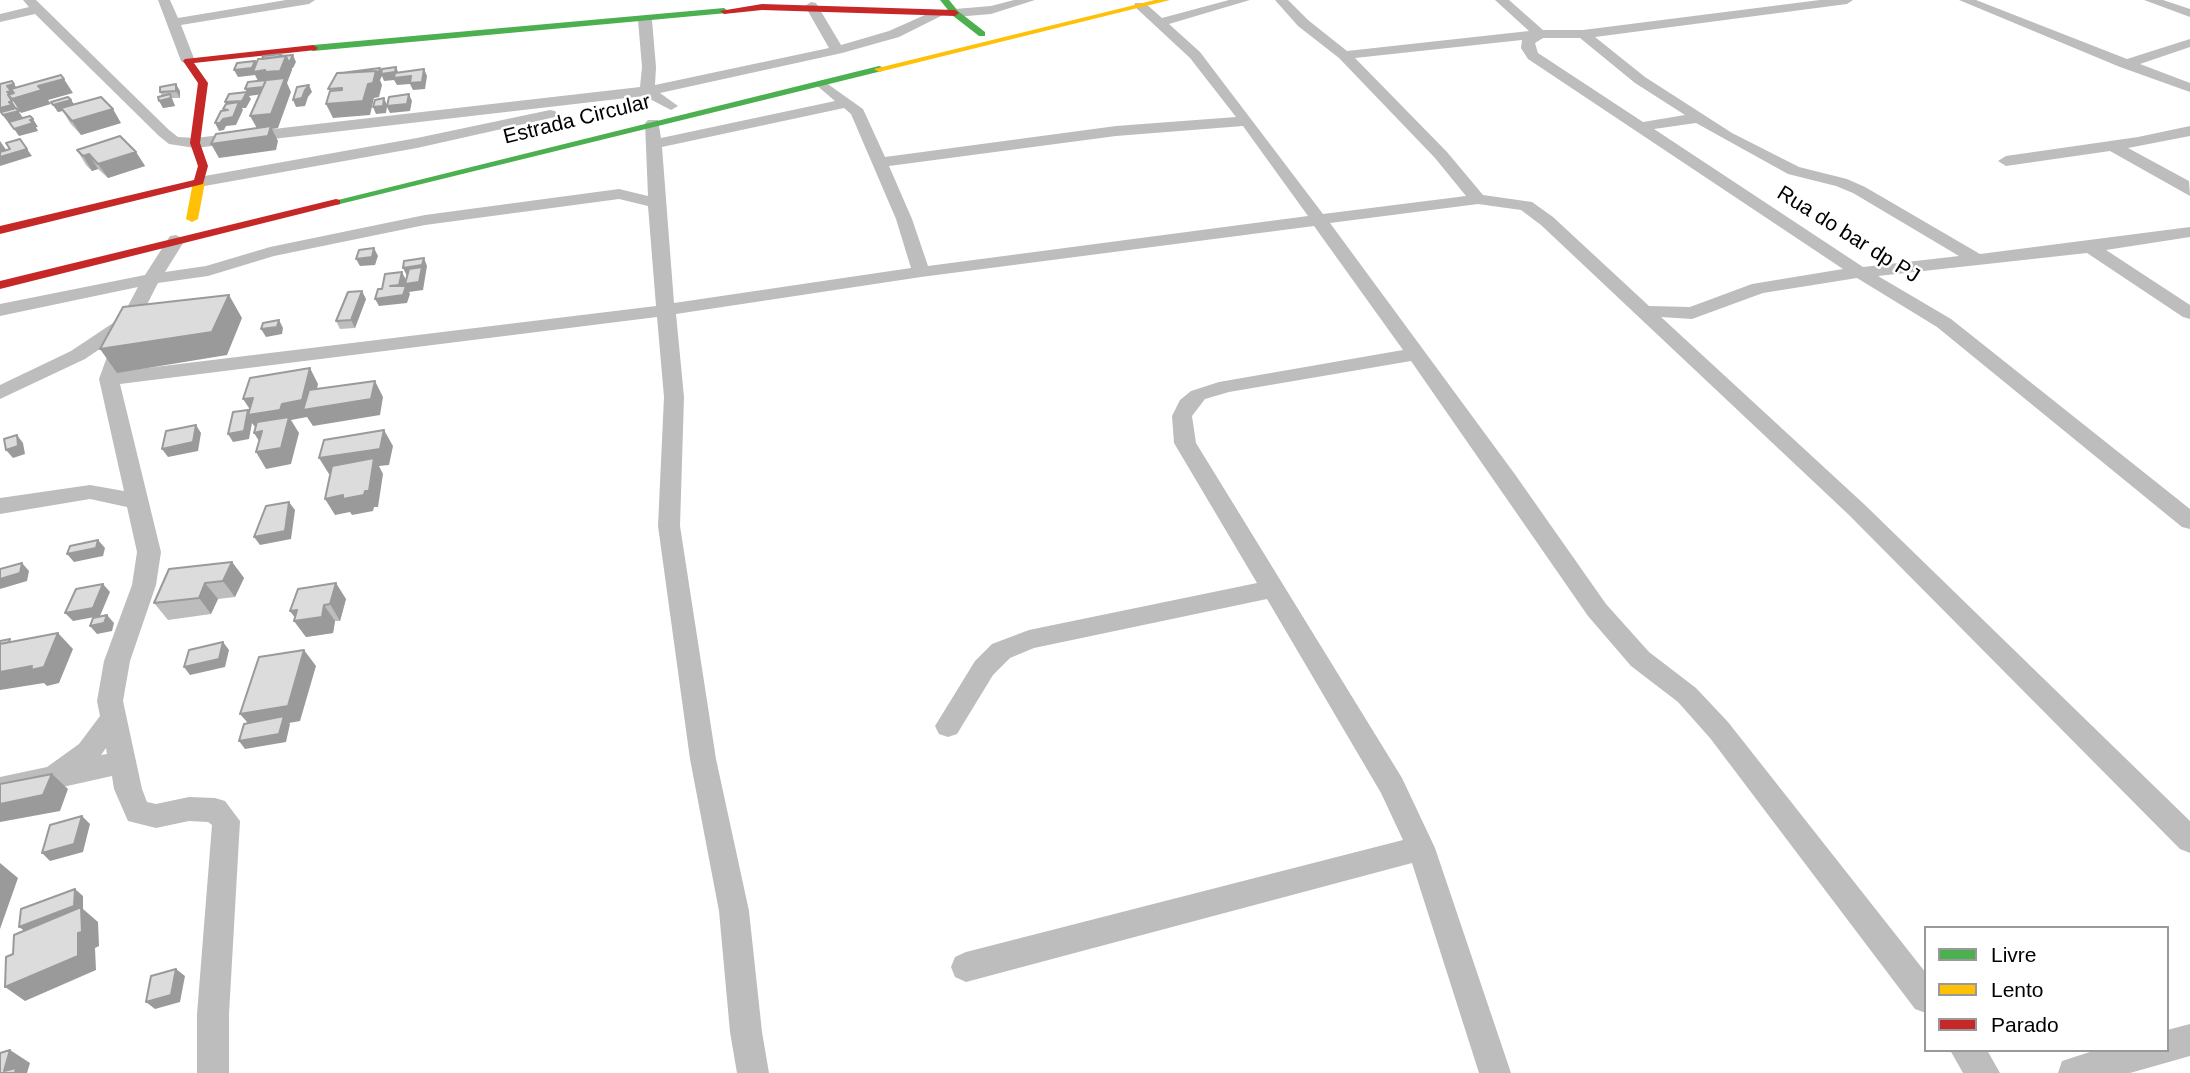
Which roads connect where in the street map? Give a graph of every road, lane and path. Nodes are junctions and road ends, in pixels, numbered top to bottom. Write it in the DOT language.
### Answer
graph roads {
  1 [pos="164,0"];
  2 [pos="309,0"];
  3 [pos="1029,0"];
  4 [pos="1166,0"];
  5 [pos="1244,0"];
  6 [pos="1281,0"];
  7 [pos="1501,0"];
  8 [pos="1847,0"];
  9 [pos="1965,0"];
  10 [pos="2150,0"];
  11 [pos="761,3"];
  12 [pos="1131,3"];
  13 [pos="33,5"];
  14 [pos="811,6"];
  15 [pos="947,9"];
  16 [pos="2190,13"];
  17 [pos="0,18"];
  18 [pos="645,20"];
  19 [pos="172,23"];
  20 [pos="1159,23"];
  21 [pos="982,33"];
  22 [pos="1540,34"];
  23 [pos="1583,34"];
  24 [pos="2190,43"];
  25 [pos="837,50"];
  26 [pos="1344,55"];
  27 [pos="188,61"];
  28 [pos="2125,64"];
  29 [pos="822,84"];
  30 [pos="2190,88"];
  31 [pos="647,90"];
  32 [pos="620,94"];
  33 [pos="849,103"];
  34 [pos="671,106"];
  35 [pos="1696,118"];
  36 [pos="1247,121"];
  37 [pos="653,123"];
  38 [pos="1641,127"];
  39 [pos="2190,131"];
  40 [pos="2138,142"];
  41 [pos="194,143"];
  42 [pos="654,144"];
  43 [pos="2113,146"];
  44 [pos="2006,161"];
  45 [pos="878,163"];
  46 [pos="655,174"];
  47 [pos="2190,174"];
  48 [pos="200,182"];
  49 [pos="312,191"];
  50 [pos="2190,191"];
  51 [pos="619,194"];
  52 [pos="1478,199"];
  53 [pos="656,203"];
  54 [pos="192,219"];
  55 [pos="1321,220"];
  56 [pos="0,230"];
  57 [pos="2190,232"];
  58 [pos="176,240"];
  59 [pos="2090,247"];
  60 [pos="1975,258"];
  61 [pos="1858,271"];
  62 [pos="921,272"];
  63 [pos="151,279"];
  64 [pos="0,285"];
  65 [pos="0,310"];
  66 [pos="665,310"];
  67 [pos="1643,311"];
  68 [pos="1692,313"];
  69 [pos="2190,313"];
  70 [pos="130,320"];
  71 [pos="1674,338"];
  72 [pos="1415,354"];
  73 [pos="109,379"];
  74 [pos="0,393"];
  75 [pos="137,502"];
  76 [pos="0,506"];
  77 [pos="2190,521"];
  78 [pos="1272,589"];
  79 [pos="114,718"];
  80 [pos="948,726"];
  81 [pos="122,762"];
  82 [pos="54,777"];
  83 [pos="0,789"];
  84 [pos="2190,840"];
  85 [pos="1421,848"];
  86 [pos="966,967"];
  87 [pos="1924,995"];
  88 [pos="2190,1040"];
  89 [pos="2169,1045"];
  90 [pos="1968,1052"];
  91 [pos="2146,1052"];
  92 [pos="213,1073"];
  93 [pos="753,1073"];
  94 [pos="1495,1073"];
  95 [pos="1984,1073"];
  96 [pos="2074,1073"];
  1 -- 19 [label="street"];
  2 -- 19 [label="street"];
  3 -- 15 [label="street"];
  4 -- 12 [label="main road, Estrada Circular"];
  5 -- 20 [label="street"];
  6 -- 26 [label="street"];
  7 -- 22 [label="street"];
  8 -- 23 [label="street"];
  9 -- 28 [label="street"];
  10 -- 16 [label="street"];
  11 -- 14 [label="main road"];
  11 -- 18 [label="main road"];
  12 -- 20 [label="street"];
  12 -- 21 [label="main road, Estrada Circular"];
  12 -- 29 [label="main road, Estrada Circular"];
  13 -- 17 [label="street"];
  13 -- 41 [label="street"];
  14 -- 15 [label="main road"];
  14 -- 25 [label="street"];
  15 -- 21 [label="main road"];
  15 -- 25 [label="street"];
  18 -- 27 [label="main road"];
  18 -- 31 [label="street"];
  19 -- 27 [label="street"];
  20 -- 36 [label="street"];
  21 -- 34 [label="main road, Estrada Circular"];
  22 -- 23 [label="street"];
  22 -- 26 [label="street"];
  22 -- 38 [label="street, Rua do bar dp PJ"];
  23 -- 35 [label="street"];
  24 -- 28 [label="street"];
  25 -- 31 [label="street"];
  26 -- 52 [label="street"];
  27 -- 41 [label="main road"];
  28 -- 30 [label="street"];
  29 -- 33 [label="street"];
  29 -- 37 [label="main road, Estrada Circular"];
  31 -- 32 [label="street"];
  31 -- 34 [label="street"];
  32 -- 41 [label="street"];
  32 -- 48 [label="street"];
  33 -- 42 [label="street"];
  33 -- 45 [label="street"];
  34 -- 49 [label="main road, Estrada Circular"];
  35 -- 38 [label="street"];
  35 -- 60 [label="street"];
  36 -- 45 [label="street"];
  36 -- 55 [label="street"];
  37 -- 42 [label="street"];
  37 -- 58 [label="main road, Estrada Circular"];
  38 -- 61 [label="street, Rua do bar dp PJ"];
  39 -- 40 [label="street"];
  40 -- 43 [label="street"];
  40 -- 47 [label="street"];
  41 -- 48 [label="main road"];
  42 -- 46 [label="street"];
  43 -- 44 [label="street"];
  43 -- 50 [label="street"];
  45 -- 62 [label="street"];
  46 -- 51 [label="street"];
  46 -- 53 [label="street"];
  48 -- 54 [label="main road"];
  48 -- 56 [label="main road"];
  51 -- 53 [label="street"];
  51 -- 63 [label="street"];
  52 -- 55 [label="street"];
  52 -- 67 [label="street"];
  53 -- 66 [label="street"];
  55 -- 62 [label="street"];
  55 -- 72 [label="street"];
  57 -- 59 [label="street"];
  58 -- 63 [label="street"];
  58 -- 64 [label="main road, Estrada Circular"];
  59 -- 60 [label="street"];
  59 -- 69 [label="street"];
  60 -- 61 [label="street"];
  61 -- 68 [label="street"];
  61 -- 77 [label="street, Rua do bar dp PJ"];
  62 -- 66 [label="street"];
  63 -- 65 [label="street"];
  63 -- 70 [label="street"];
  66 -- 73 [label="street"];
  66 -- 93 [label="street"];
  67 -- 68 [label="street"];
  67 -- 71 [label="street"];
  68 -- 71 [label="street"];
  70 -- 73 [label="street"];
  70 -- 74 [label="street"];
  71 -- 84 [label="street"];
  72 -- 78 [label="street"];
  72 -- 87 [label="street"];
  73 -- 75 [label="street"];
  75 -- 76 [label="street"];
  75 -- 79 [label="street"];
  78 -- 80 [label="street"];
  78 -- 85 [label="street"];
  79 -- 81 [label="street"];
  79 -- 82 [label="street"];
  81 -- 82 [label="street"];
  81 -- 92 [label="street"];
  82 -- 83 [label="street"];
  85 -- 86 [label="street"];
  85 -- 94 [label="street"];
  88 -- 89 [label="street"];
  90 -- 95 [label="street"];
  91 -- 96 [label="street"];
}
